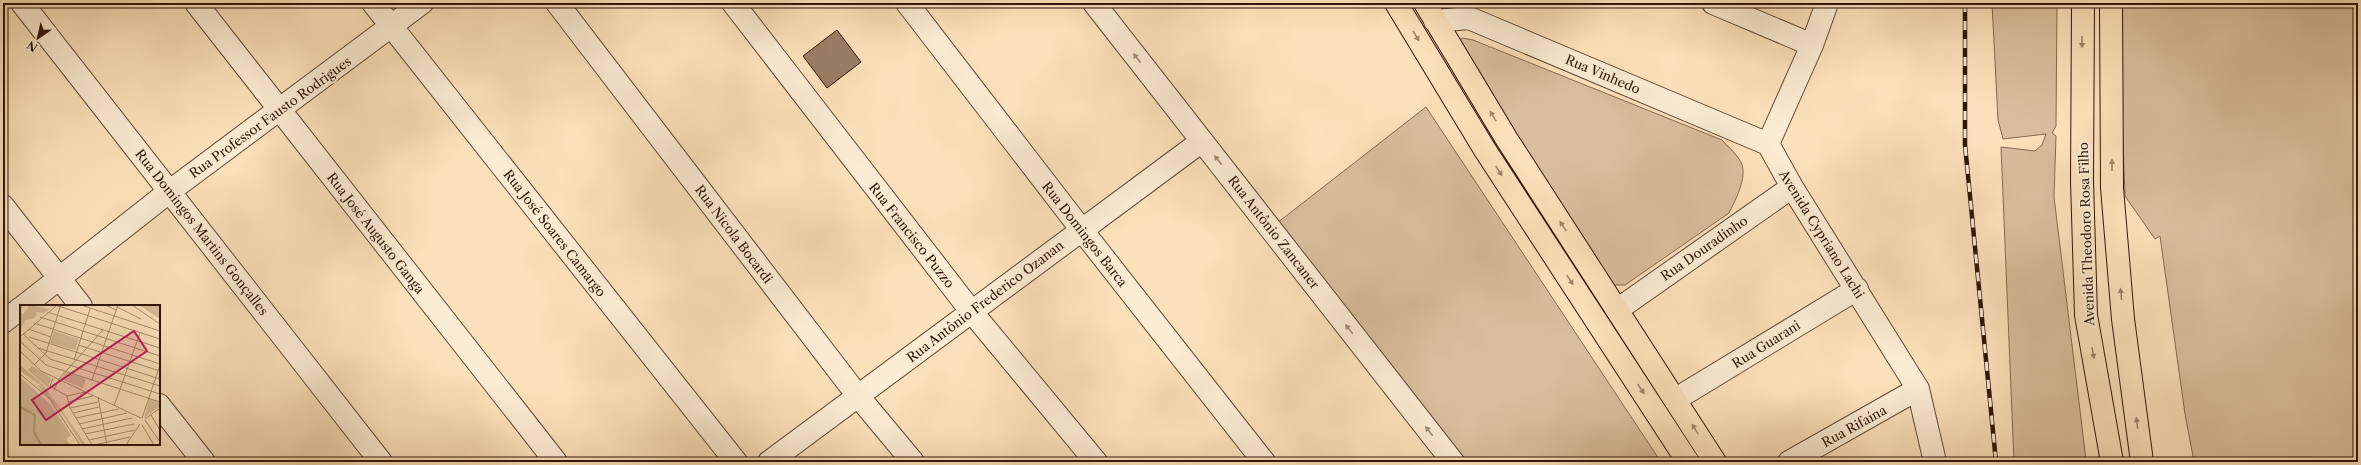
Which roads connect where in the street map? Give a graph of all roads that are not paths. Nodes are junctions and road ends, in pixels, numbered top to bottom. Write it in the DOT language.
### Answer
graph roads {
  1 [pos="22,3"];
  2 [pos="196,3"];
  3 [pos="373,3"];
  4 [pos="422,3"];
  5 [pos="557,3"];
  6 [pos="733,3"];
  7 [pos="907,3"];
  8 [pos="1094,3"];
  9 [pos="1396,3"];
  10 [pos="1425,3"];
  11 [pos="1713,3"];
  12 [pos="1827,3"];
  13 [pos="2082,3"];
  14 [pos="2111,3"];
  15 [pos="1436,21"];
  16 [pos="391,26"];
  17 [pos="1812,45"];
  18 [pos="279,110"];
  19 [pos="1506,138"];
  20 [pos="1202,140"];
  21 [pos="1768,144"];
  22 [pos="1486,150"];
  23 [pos="1792,186"];
  24 [pos="170,191"];
  25 [pos="3,206"];
  26 [pos="1081,229"];
  27 [pos="60,278"];
  28 [pos="1857,288"];
  29 [pos="25,305"];
  30 [pos="80,305"];
  31 [pos="20,309"];
  32 [pos="1617,310"];
  33 [pos="970,311"];
  34 [pos="3,322"];
  35 [pos="1918,389"];
  36 [pos="858,396"];
  37 [pos="1676,400"];
  38 [pos="160,406"];
  39 [pos="204,462"];
  40 [pos="381,462"];
  41 [pos="556,462"];
  42 [pos="736,462"];
  43 [pos="769,462"];
  44 [pos="913,462"];
  45 [pos="1096,462"];
  46 [pos="1264,462"];
  47 [pos="1453,462"];
  48 [pos="1688,462"];
  49 [pos="1715,462"];
  50 [pos="1789,462"];
  51 [pos="1935,462"];
  52 [pos="2112,462"];
  53 [pos="2142,462"];
  1 -- 24 [label="street, Rua Domingos Martins Gonçalles"];
  2 -- 18 [label="street, Rua José Augusto Ganga"];
  3 -- 16 [label="street, Rua José Soares Camargo"];
  4 -- 16 [label="street, Rua Professor Fausto Rodrigues"];
  5 -- 36 [label="street, Rua Nicola Bocardi"];
  6 -- 33 [label="street, Rua Francisco Puzzo"];
  7 -- 26 [label="street, Rua Domingos Barca"];
  20 -- 8 [label="street, Rua Antônio Zancaner, one-way"];
  9 -- 22 [label="main road, one-way"];
  10 -- 15 [label="main road"];
  11 -- 17 [label="street"];
  12 -- 17 [label="street"];
  13 -- 52 [label="main road, Avenida Theodoro Rosa Filho, one-way"];
  53 -- 14 [label="main road, one-way"];
  19 -- 15 [label="main road, one-way"];
  15 -- 21 [label="street, Rua Vinhedo"];
  16 -- 18 [label="street, Rua Professor Fausto Rodrigues"];
  16 -- 42 [label="street, Rua José Soares Camargo"];
  17 -- 21 [label="street"];
  18 -- 24 [label="street, Rua Professor Fausto Rodrigues"];
  18 -- 41 [label="street, Rua José Augusto Ganga"];
  19 -- 22 [label="main road"];
  32 -- 19 [label="main road, one-way"];
  20 -- 26 [label="street, Rua Antônio Frederico Ozanan"];
  47 -- 20 [label="street, Rua Antônio Zancaner, one-way"];
  21 -- 23 [label="street, Avenida Cypriano Lachi"];
  22 -- 48 [label="main road, one-way"];
  23 -- 28 [label="street, Avenida Cypriano Lachi"];
  23 -- 32 [label="street, Rua Douradinho"];
  24 -- 27 [label="street, Rua Professor Fausto Rodrigues"];
  24 -- 40 [label="street, Rua Domingos Martins Gonçalles"];
  25 -- 27 [label="street"];
  26 -- 33 [label="street, Rua Antônio Frederico Ozanan"];
  26 -- 46 [label="street, Rua Domingos Barca"];
  27 -- 29 [label="street, Rua Professor Fausto Rodrigues"];
  27 -- 30 [label="street"];
  28 -- 35 [label="street, Avenida Cypriano Lachi"];
  28 -- 37 [label="street, Rua Guarani"];
  31 -- 34 [label="street"];
  32 -- 37 [label="main road"];
  33 -- 36 [label="street, Rua Antônio Frederico Ozanan"];
  33 -- 45 [label="street, Rua Francisco Puzzo"];
  35 -- 50 [label="street, Rua Rifaína"];
  35 -- 51 [label="street, Avenida Cypriano Lachi"];
  36 -- 43 [label="street, Rua Antônio Frederico Ozanan"];
  36 -- 44 [label="street, Rua Nicola Bocardi"];
  49 -- 37 [label="main road, one-way"];
  38 -- 39 [label="street"];
}
